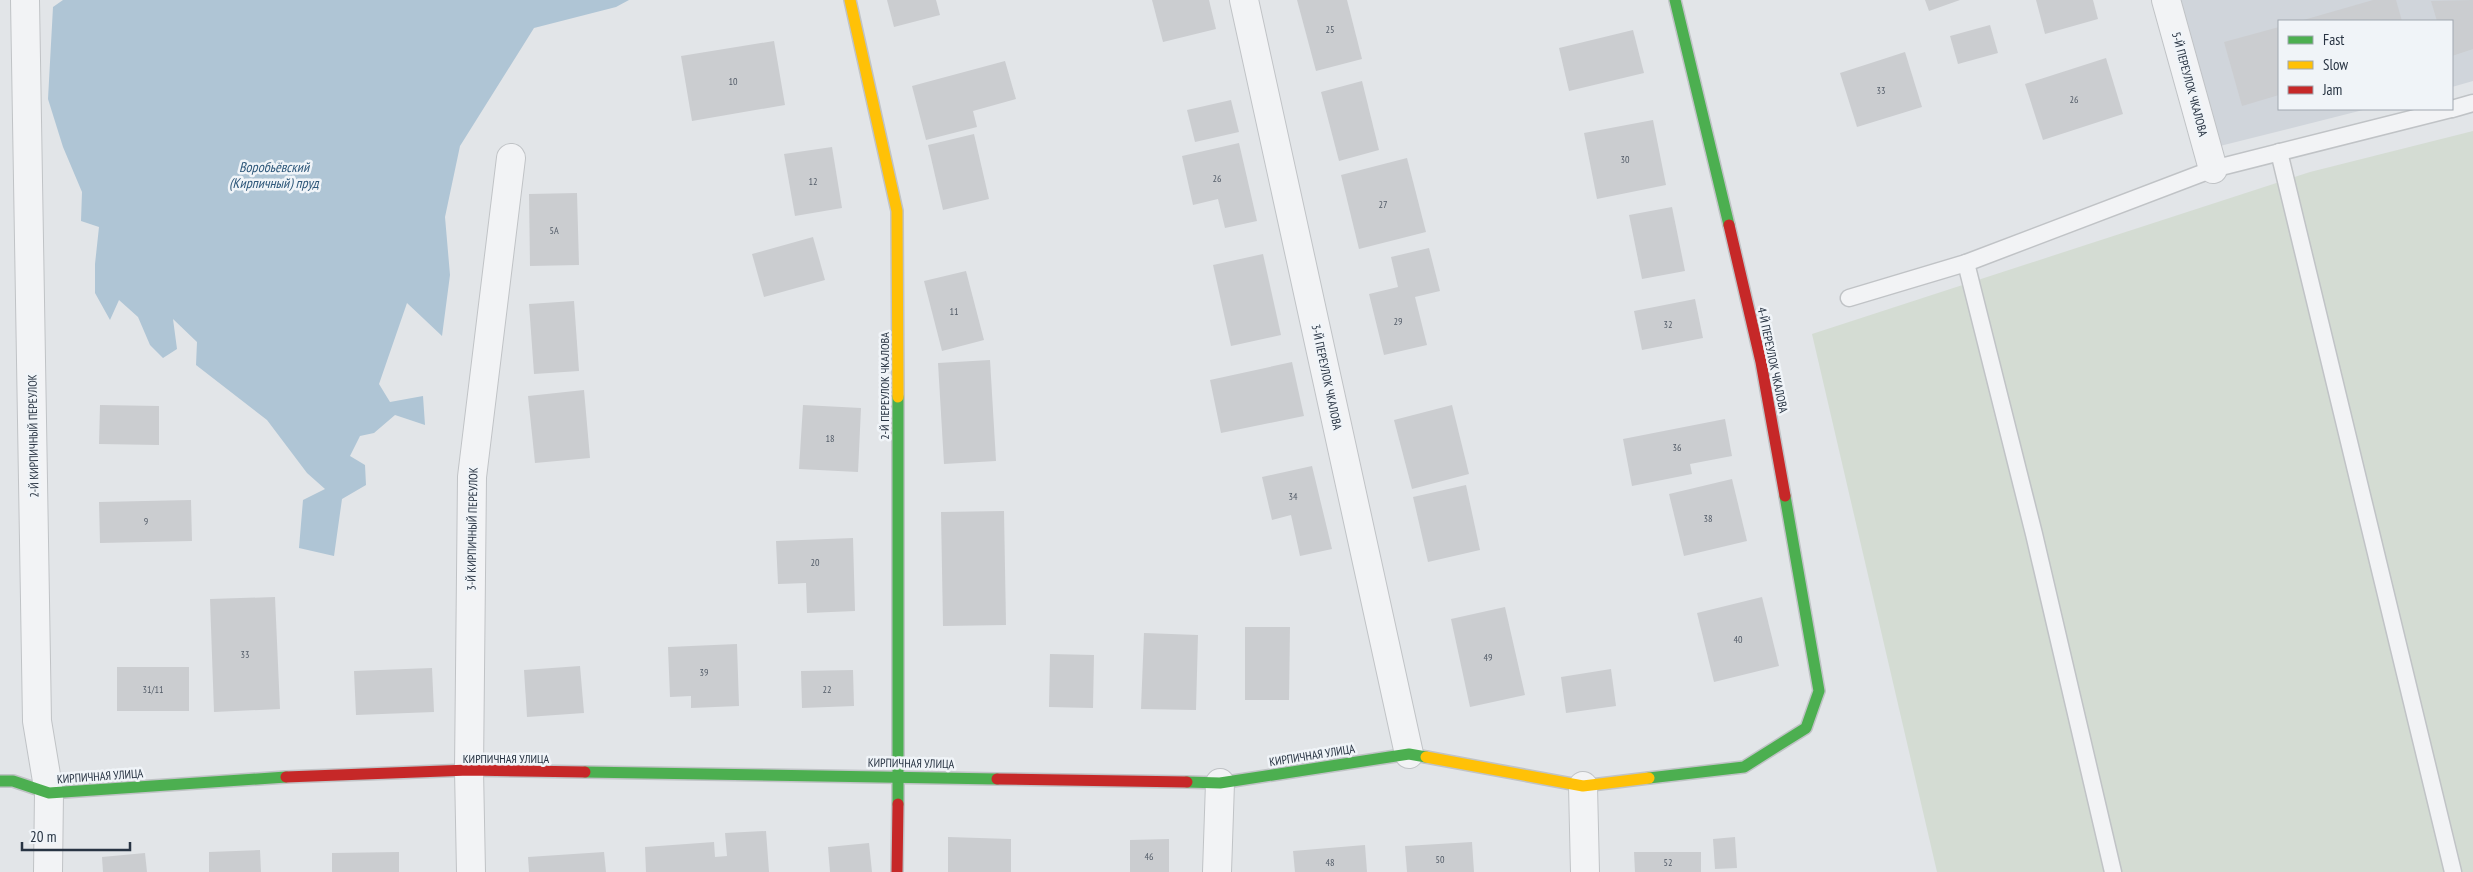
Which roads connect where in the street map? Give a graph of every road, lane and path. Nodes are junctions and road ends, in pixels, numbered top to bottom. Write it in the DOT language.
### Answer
graph roads {
  1 [pos="25,0"];
  2 [pos="850,0"];
  3 [pos="1244,0"];
  4 [pos="1675,0"];
  5 [pos="2166,0"];
  6 [pos="2473,103"];
  7 [pos="2453,109"];
  8 [pos="2448,110"];
  9 [pos="2279,152"];
  10 [pos="511,158"];
  11 [pos="2213,169"];
  12 [pos="1966,262"];
  13 [pos="1849,298"];
  14 [pos="1806,728"];
  15 [pos="1409,754"];
  16 [pos="469,770"];
  17 [pos="899,776"];
  18 [pos="0,781"];
  19 [pos="1220,783"];
  20 [pos="1583,786"];
  21 [pos="49,793"];
  22 [pos="48,872"];
  23 [pos="471,872"];
  24 [pos="897,872"];
  25 [pos="1217,872"];
  26 [pos="1584,872"];
  27 [pos="2114,872"];
  28 [pos="2453,872"];
  1 -- 21 [label="street, 2-Й КИРПИЧНЫЙ ПЕРЕУЛОК"];
  2 -- 17 [label="street, 2-Й ПЕРЕУЛОК ЧКАЛОВА"];
  3 -- 15 [label="street, 3-Й ПЕРЕУЛОК ЧКАЛОВА"];
  4 -- 14 [label="street, 4-Й ПЕРЕУЛОК ЧКАЛОВА"];
  5 -- 11 [label="street, 5-Й ПЕРЕУЛОК ЧКАЛОВА"];
  6 -- 7 [label="lane"];
  8 -- 9 [label="lane"];
  9 -- 11 [label="lane"];
  9 -- 28 [label="lane"];
  10 -- 16 [label="street, 3-Й КИРПИЧНЫЙ ПЕРЕУЛОК"];
  11 -- 12 [label="lane"];
  12 -- 13 [label="lane"];
  12 -- 27 [label="lane"];
  14 -- 20 [label="street, КИРПИЧНАЯ УЛИЦА"];
  15 -- 19 [label="street, КИРПИЧНАЯ УЛИЦА"];
  15 -- 20 [label="street, КИРПИЧНАЯ УЛИЦА"];
  16 -- 17 [label="street, КИРПИЧНАЯ УЛИЦА"];
  16 -- 21 [label="street, КИРПИЧНАЯ УЛИЦА"];
  16 -- 23 [label="street, 3-Й КИРПИЧНЫЙ ПЕРЕУЛОК"];
  17 -- 19 [label="street, КИРПИЧНАЯ УЛИЦА"];
  17 -- 24 [label="street, 2-Й ПЕРЕУЛОК ЧКАЛОВА"];
  18 -- 21 [label="street, КИРПИЧНАЯ УЛИЦА"];
  19 -- 25 [label="street"];
  20 -- 26 [label="street"];
  21 -- 22 [label="street, 2-Й КИРПИЧНЫЙ ПЕРЕУЛОК"];
}
